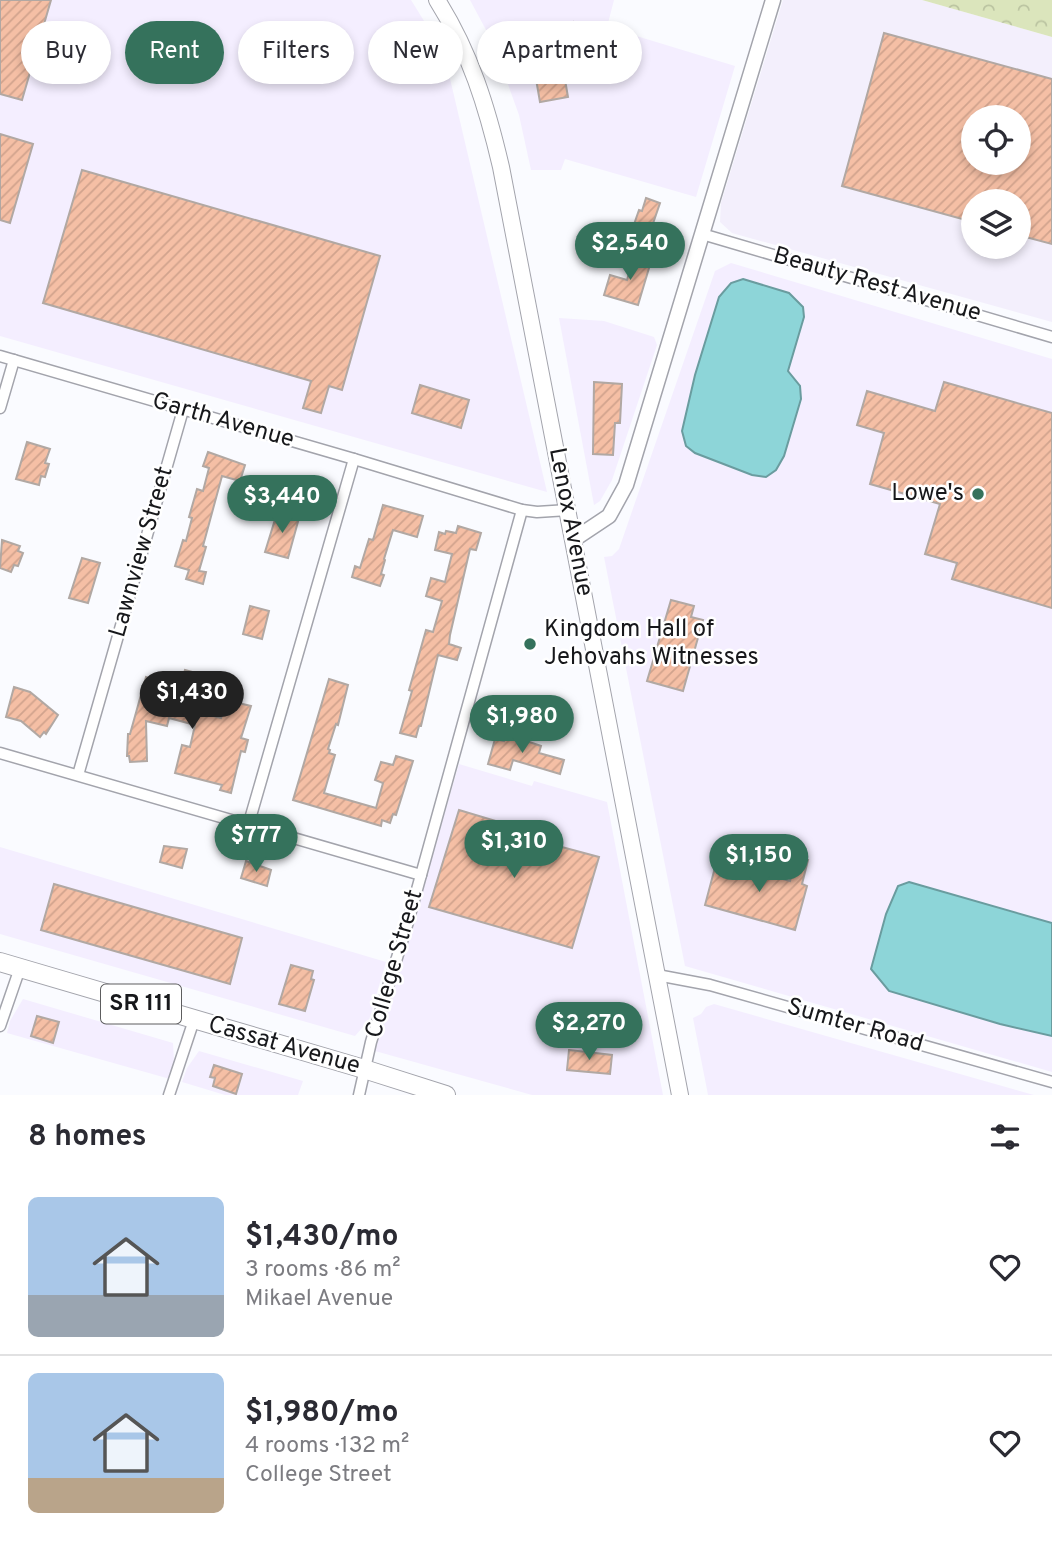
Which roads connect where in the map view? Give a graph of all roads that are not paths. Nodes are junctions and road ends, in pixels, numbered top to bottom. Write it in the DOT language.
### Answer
graph roads {
  1 [pos="774,0"];
  2 [pos="439,1"];
  3 [pos="702,234"];
  4 [pos="1052,337"];
  5 [pos="0,356"];
  6 [pos="14,360"];
  7 [pos="0,408"];
  8 [pos="183,410"];
  9 [pos="354,458"];
  10 [pos="522,510"];
  11 [pos="568,510"];
  12 [pos="573,540"];
  13 [pos="0,753"];
  14 [pos="78,775"];
  15 [pos="248,826"];
  16 [pos="421,875"];
  17 [pos="0,962"];
  18 [pos="20,968"];
  19 [pos="657,975"];
  20 [pos="194,1020"];
  21 [pos="0,1026"];
  22 [pos="364,1069"];
  23 [pos="1052,1082"];
  24 [pos="169,1095"];
  25 [pos="359,1095"];
  26 [pos="446,1095"];
  27 [pos="680,1095"];
  1 -- 3 [label="street"];
  2 -- 11 [label="main road, Lenox Avenue"];
  3 -- 4 [label="street, Beauty Rest Avenue"];
  3 -- 12 [label="street"];
  5 -- 6 [label="street, Garth Avenue"];
  6 -- 7 [label="street"];
  6 -- 8 [label="street, Garth Avenue"];
  8 -- 9 [label="street, Garth Avenue"];
  8 -- 14 [label="street, Lawnview Street"];
  9 -- 10 [label="street, Garth Avenue"];
  9 -- 15 [label="street"];
  10 -- 11 [label="street, Garth Avenue"];
  10 -- 16 [label="street, College Street"];
  11 -- 12 [label="main road, Lenox Avenue"];
  12 -- 19 [label="main road, Lenox Avenue"];
  13 -- 14 [label="street"];
  14 -- 15 [label="street"];
  15 -- 16 [label="street"];
  16 -- 22 [label="street, College Street"];
  17 -- 18 [label="main road, Cassat Avenue / SR 111"];
  18 -- 20 [label="main road, Cassat Avenue / SR 111"];
  18 -- 21 [label="street"];
  19 -- 23 [label="street, Sumter Road"];
  19 -- 27 [label="main road, Lenox Avenue"];
  20 -- 22 [label="main road, Cassat Avenue / SR 111"];
  20 -- 24 [label="street"];
  22 -- 25 [label="street, College Street"];
  22 -- 26 [label="main road, Cassat Avenue / SR 111"];
}
